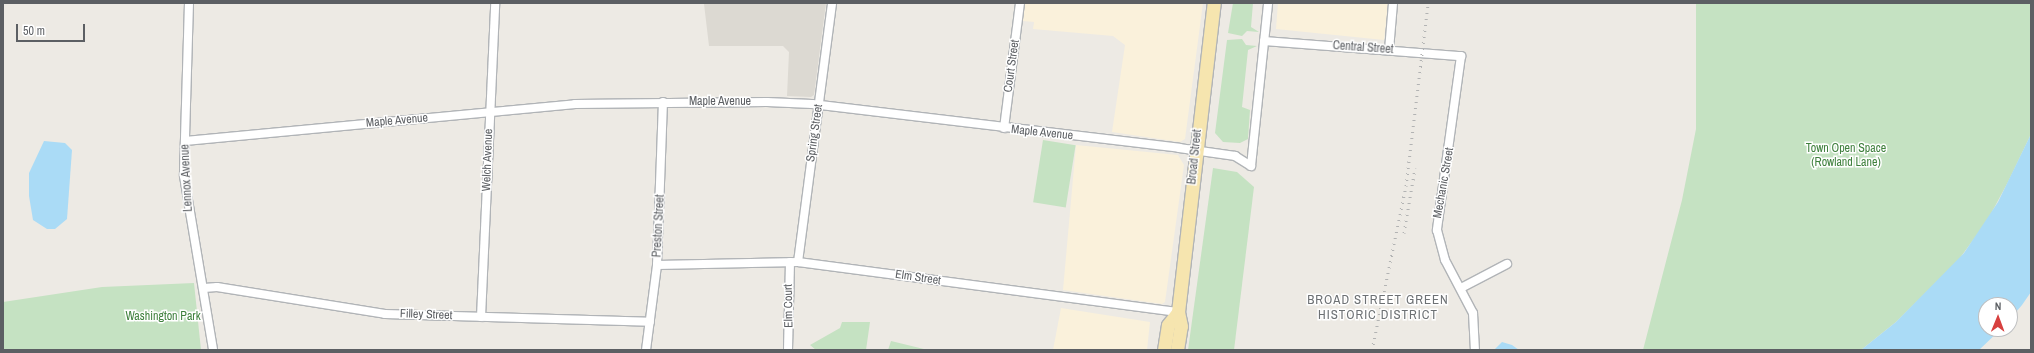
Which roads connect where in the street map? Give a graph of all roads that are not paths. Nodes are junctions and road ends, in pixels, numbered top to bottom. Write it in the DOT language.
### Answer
graph roads {
  1 [pos="188,3"];
  2 [pos="495,3"];
  3 [pos="832,3"];
  4 [pos="1020,3"];
  5 [pos="1214,3"];
  6 [pos="1268,3"];
  7 [pos="1393,3"];
  8 [pos="1264,40"];
  9 [pos="1389,50"];
  10 [pos="1461,56"];
  11 [pos="663,102"];
  12 [pos="819,105"];
  13 [pos="490,112"];
  14 [pos="1004,128"];
  15 [pos="184,141"];
  16 [pos="1196,151"];
  17 [pos="794,262"];
  18 [pos="658,264"];
  19 [pos="1507,264"];
  20 [pos="204,288"];
  21 [pos="1461,288"];
  22 [pos="1178,312"];
  23 [pos="482,317"];
  24 [pos="650,322"];
  25 [pos="213,350"];
  26 [pos="646,350"];
  27 [pos="788,350"];
  28 [pos="1164,350"];
  29 [pos="1177,350"];
  30 [pos="1475,350"];
  1 -- 15 [label="street, Lennox Avenue"];
  2 -- 13 [label="street, Welch Avenue"];
  3 -- 12 [label="street, Spring Street"];
  4 -- 14 [label="street, Court Street"];
  5 -- 16 [label="main road, Broad Street"];
  6 -- 8 [label="street"];
  7 -- 9 [label="street"];
  8 -- 9 [label="street, Central Street"];
  8 -- 16 [label="street, Maple Avenue"];
  9 -- 10 [label="street, Central Street"];
  10 -- 21 [label="street, Mechanic Street"];
  11 -- 12 [label="street, Maple Avenue"];
  11 -- 13 [label="street, Maple Avenue"];
  11 -- 18 [label="street, Preston Street"];
  12 -- 14 [label="street, Maple Avenue"];
  12 -- 17 [label="street, Spring Street"];
  13 -- 15 [label="street, Maple Avenue"];
  13 -- 23 [label="street, Welch Avenue"];
  14 -- 16 [label="street, Maple Avenue"];
  15 -- 20 [label="street, Lennox Avenue"];
  16 -- 22 [label="main road, Broad Street"];
  17 -- 18 [label="street, Elm Street"];
  17 -- 22 [label="street, Elm Street"];
  17 -- 27 [label="street, Elm Court"];
  18 -- 24 [label="street, Preston Street"];
  19 -- 21 [label="street"];
  20 -- 23 [label="street, Filley Street"];
  20 -- 25 [label="street, Lennox Avenue"];
  21 -- 30 [label="street, Mechanic Street"];
  22 -- 28 [label="main road, Broad Street"];
  22 -- 29 [label="main road, Broad Street"];
  23 -- 24 [label="street, Filley Street"];
  24 -- 26 [label="street, Preston Street"];
}
